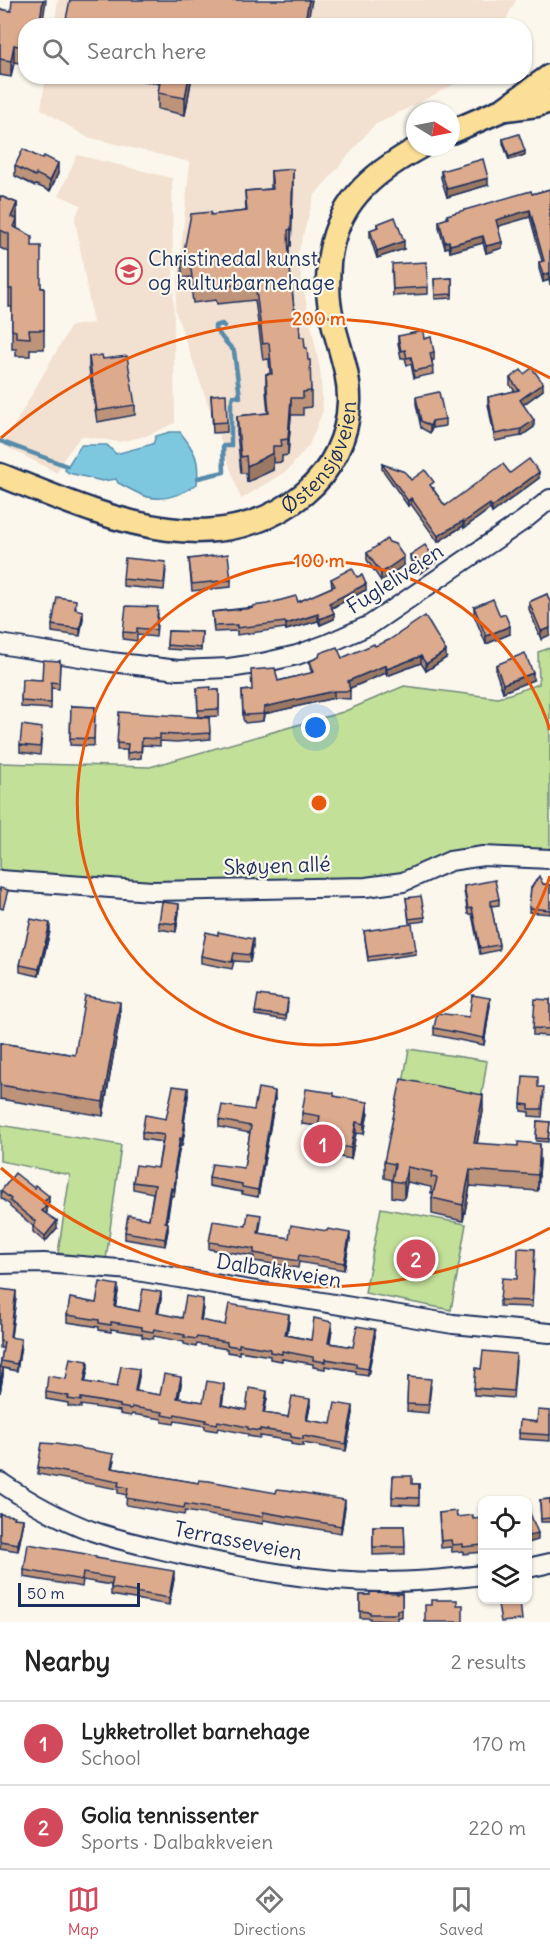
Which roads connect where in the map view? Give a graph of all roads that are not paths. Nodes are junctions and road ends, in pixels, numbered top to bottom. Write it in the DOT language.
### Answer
graph roads {
  1 [pos="550,76"];
  2 [pos="550,102"];
  3 [pos="504,109"];
  4 [pos="460,128"];
  5 [pos="406,155"];
  6 [pos="0,475"];
  7 [pos="550,499"];
  8 [pos="0,644"];
  9 [pos="550,859"];
  10 [pos="0,880"];
  11 [pos="0,1264"];
  12 [pos="550,1333"];
  13 [pos="0,1482"];
  14 [pos="550,1563"];
  15 [pos="532,1567"];
  16 [pos="478,1576"];
  1 -- 3 [label="main road"];
  2 -- 3 [label="main road"];
  3 -- 4 [label="main road"];
  5 -- 6 [label="main road, Østensjøveien"];
  7 -- 8 [label="street, Fugleliveien"];
  9 -- 10 [label="street, Skøyen allé"];
  11 -- 12 [label="street, Dalbakkveien"];
  13 -- 16 [label="street, Terrasseveien"];
  14 -- 15 [label="street"];
}
